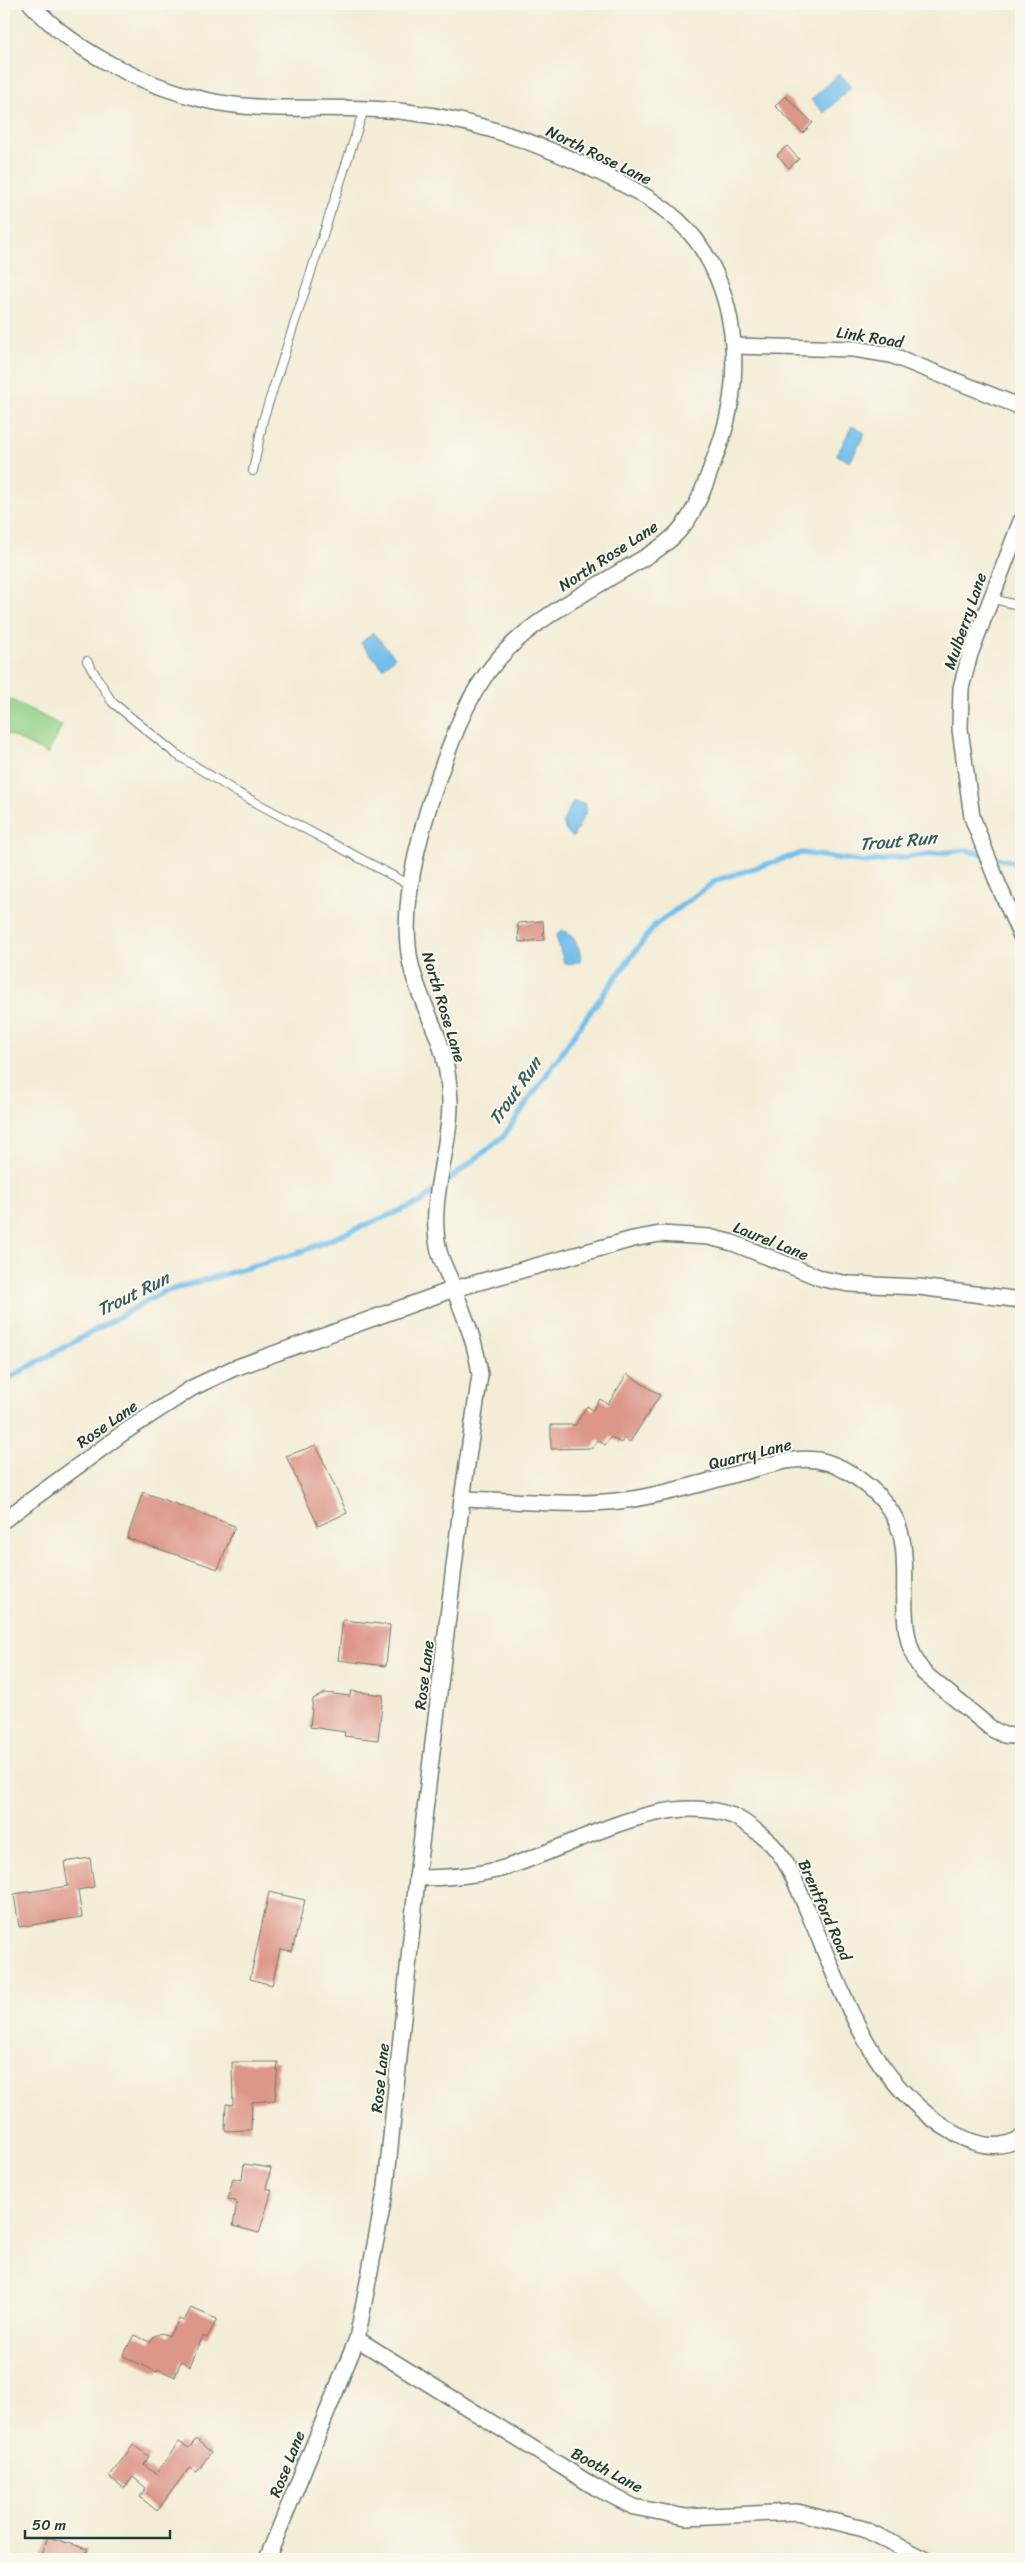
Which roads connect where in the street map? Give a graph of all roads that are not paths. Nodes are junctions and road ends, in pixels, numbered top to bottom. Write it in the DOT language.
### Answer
graph roads {
  1 [pos="30,4"];
  2 [pos="364,109"];
  3 [pos="733,346"];
  4 [pos="1021,407"];
  5 [pos="253,471"];
  6 [pos="1021,521"];
  7 [pos="990,598"];
  8 [pos="1021,606"];
  9 [pos="87,661"];
  10 [pos="410,885"];
  11 [pos="1021,936"];
  12 [pos="454,1289"];
  13 [pos="1021,1300"];
  14 [pos="462,1499"];
  15 [pos="4,1520"];
  16 [pos="1021,1737"];
  17 [pos="418,1878"];
  18 [pos="1021,2138"];
  19 [pos="357,2339"];
  20 [pos="267,2559"];
  21 [pos="925,2559"];
  1 -- 2 [label="street, North Rose Lane"];
  2 -- 3 [label="street, North Rose Lane"];
  2 -- 5 [label="lane"];
  3 -- 4 [label="street, Link Road"];
  3 -- 10 [label="street, North Rose Lane"];
  6 -- 7 [label="street, Mulberry Lane"];
  7 -- 8 [label="lane"];
  7 -- 11 [label="street, Mulberry Lane"];
  9 -- 10 [label="lane"];
  10 -- 12 [label="street, North Rose Lane"];
  12 -- 13 [label="street, Laurel Lane"];
  12 -- 14 [label="street, Rose Lane"];
  12 -- 15 [label="street, Rose Lane"];
  14 -- 16 [label="street, Quarry Lane"];
  14 -- 17 [label="street, Rose Lane"];
  17 -- 18 [label="street, Brentford Road"];
  17 -- 19 [label="street, Rose Lane"];
  19 -- 20 [label="street, Rose Lane"];
  19 -- 21 [label="street, Booth Lane"];
}
